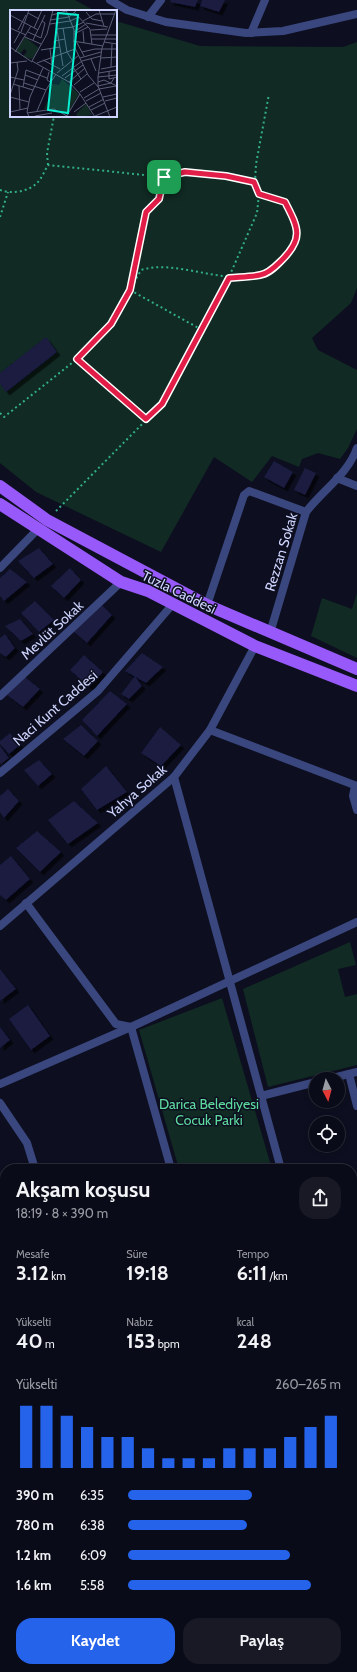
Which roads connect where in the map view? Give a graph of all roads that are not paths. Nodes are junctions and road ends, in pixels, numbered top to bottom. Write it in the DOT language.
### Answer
graph roads {
  1 [pos="110,0"];
  2 [pos="161,0"];
  3 [pos="265,0"];
  4 [pos="357,14"];
  5 [pos="148,17"];
  6 [pos="251,34"];
  7 [pos="357,448"];
  8 [pos="337,478"];
  9 [pos="0,486"];
  10 [pos="357,486"];
  11 [pos="0,504"];
  12 [pos="306,512"];
  13 [pos="38,529"];
  14 [pos="0,568"];
  15 [pos="121,582"];
  16 [pos="172,605"];
  17 [pos="207,605"];
  18 [pos="270,633"];
  19 [pos="255,646"];
  20 [pos="357,669"];
  21 [pos="357,686"];
  22 [pos="0,696"];
  23 [pos="210,730"];
  24 [pos="0,773"];
  25 [pos="174,777"];
  26 [pos="356,786"];
  27 [pos="357,810"];
  28 [pos="26,903"];
  29 [pos="357,922"];
  30 [pos="0,926"];
  31 [pos="230,981"];
  32 [pos="131,1027"];
  33 [pos="353,1073"];
  34 [pos="0,1084"];
  35 [pos="309,1084"];
  36 [pos="261,1096"];
  37 [pos="0,1103"];
  38 [pos="357,1106"];
  39 [pos="33,1164"];
  40 [pos="170,1164"];
  41 [pos="280,1164"];
  1 -- 5 [label="street"];
  2 -- 5 [label="street"];
  3 -- 6 [label="street"];
  4 -- 6 [label="street"];
  5 -- 6 [label="street"];
  7 -- 8 [label="street, Rezzan Sokak"];
  8 -- 10 [label="street"];
  8 -- 12 [label="street, Rezzan Sokak"];
  9 -- 17 [label="main road, Tuzla Caddesi"];
  11 -- 13 [label="main road, Tuzla Caddesi"];
  12 -- 17 [label="street"];
  12 -- 18 [label="street, Rezzan Sokak"];
  13 -- 14 [label="street"];
  13 -- 15 [label="main road, Tuzla Caddesi"];
  15 -- 16 [label="main road, Tuzla Caddesi"];
  15 -- 22 [label="street, Mevlüt Sokak"];
  16 -- 19 [label="main road, Tuzla Caddesi"];
  16 -- 24 [label="street, Naci Kunt Caddesi"];
  17 -- 18 [label="main road, Tuzla Caddesi"];
  18 -- 20 [label="main road, Tuzla Caddesi"];
  19 -- 21 [label="main road, Tuzla Caddesi"];
  19 -- 23 [label="street, Yahya Sokak"];
  23 -- 25 [label="street, Yahya Sokak"];
  23 -- 26 [label="street"];
  25 -- 28 [label="street, Yahya Sokak"];
  25 -- 31 [label="street"];
  26 -- 27 [label="street"];
  28 -- 30 [label="street, Yahya Sokak"];
  28 -- 32 [label="street"];
  29 -- 31 [label="street"];
  31 -- 32 [label="street"];
  31 -- 36 [label="street"];
  32 -- 34 [label="street"];
  32 -- 40 [label="street"];
  33 -- 38 [label="street"];
  35 -- 36 [label="street"];
  36 -- 41 [label="street"];
  37 -- 39 [label="street"];
}
